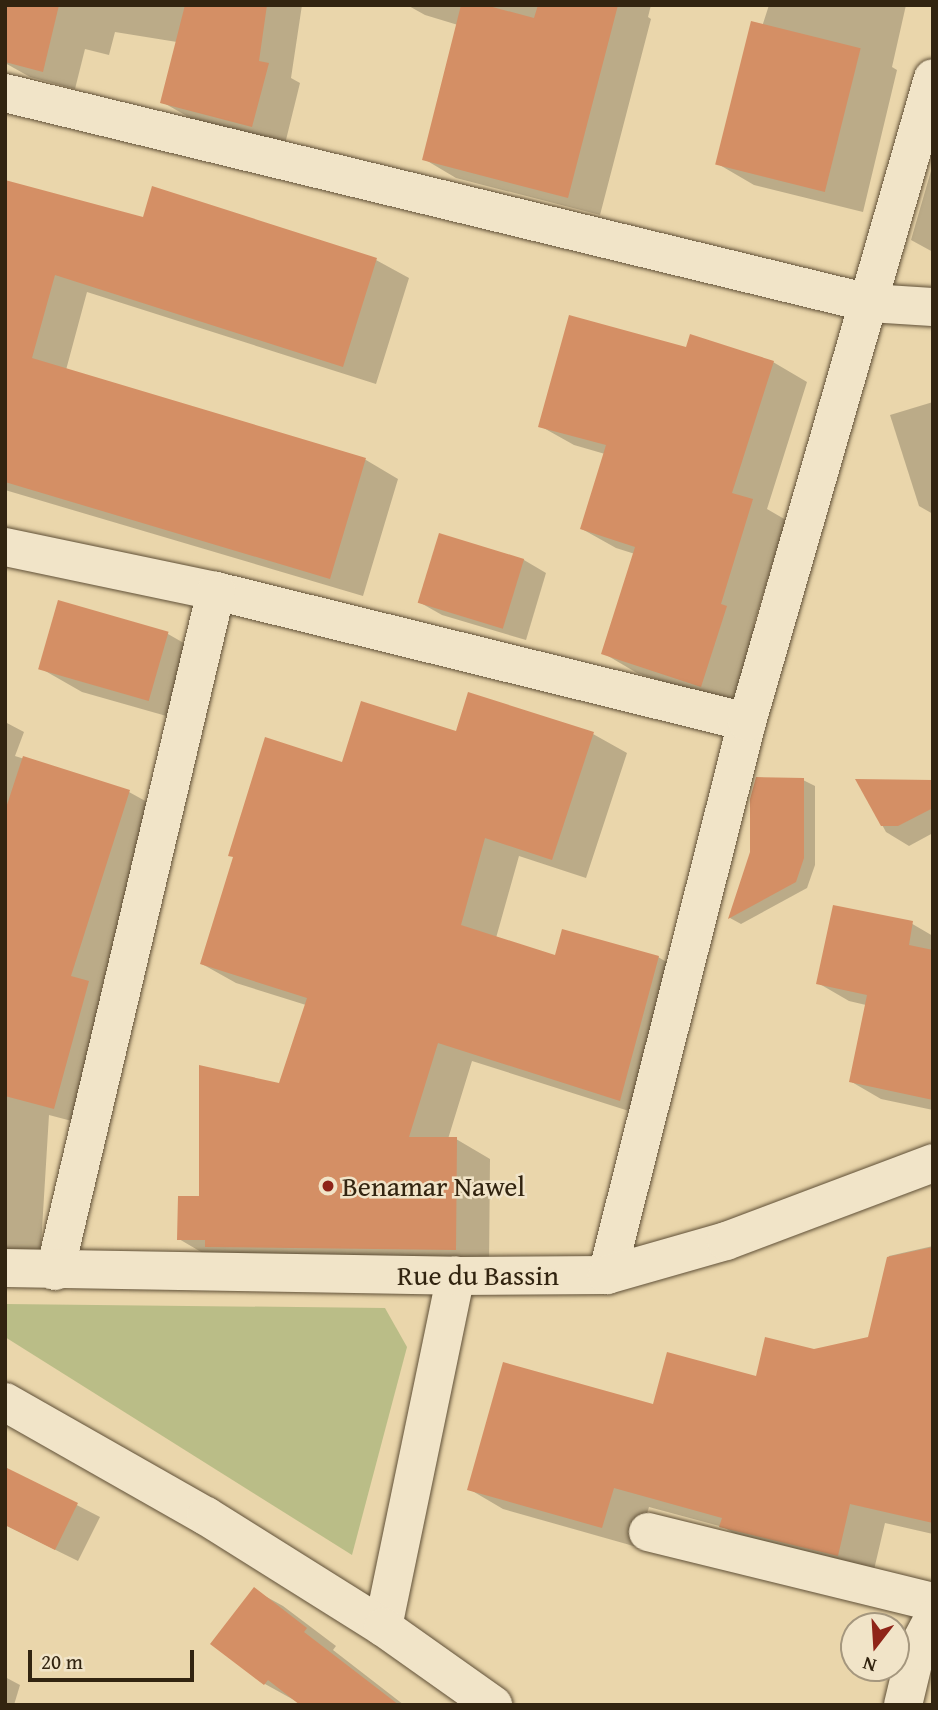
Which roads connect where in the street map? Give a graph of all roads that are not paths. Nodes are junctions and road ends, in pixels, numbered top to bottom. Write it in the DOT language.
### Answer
graph roads {
  1 [pos="933,79"];
  2 [pos="5,93"];
  3 [pos="869,303"];
  4 [pos="933,307"];
  5 [pos="5,547"];
  6 [pos="216,590"];
  7 [pos="747,722"];
  8 [pos="933,1163"];
  9 [pos="5,1268"];
  10 [pos="55,1271"];
  11 [pos="607,1275"];
  12 [pos="456,1276"];
  13 [pos="5,1402"];
  14 [pos="648,1532"];
  15 [pos="933,1602"];
  16 [pos="933,1619"];
  17 [pos="383,1627"];
  18 [pos="493,1705"];
  19 [pos="903,1705"];
  1 -- 3 [label="street"];
  2 -- 3 [label="street"];
  3 -- 4 [label="street"];
  3 -- 7 [label="street"];
  5 -- 6 [label="street"];
  6 -- 7 [label="street"];
  6 -- 10 [label="street"];
  7 -- 11 [label="street"];
  8 -- 11 [label="street, Rue du Bassin"];
  9 -- 10 [label="street, Rue du Bassin"];
  10 -- 12 [label="street, Rue du Bassin"];
  11 -- 12 [label="street, Rue du Bassin"];
  12 -- 17 [label="street"];
  13 -- 17 [label="street"];
  14 -- 15 [label="street"];
  16 -- 19 [label="street"];
  17 -- 18 [label="street"];
}
